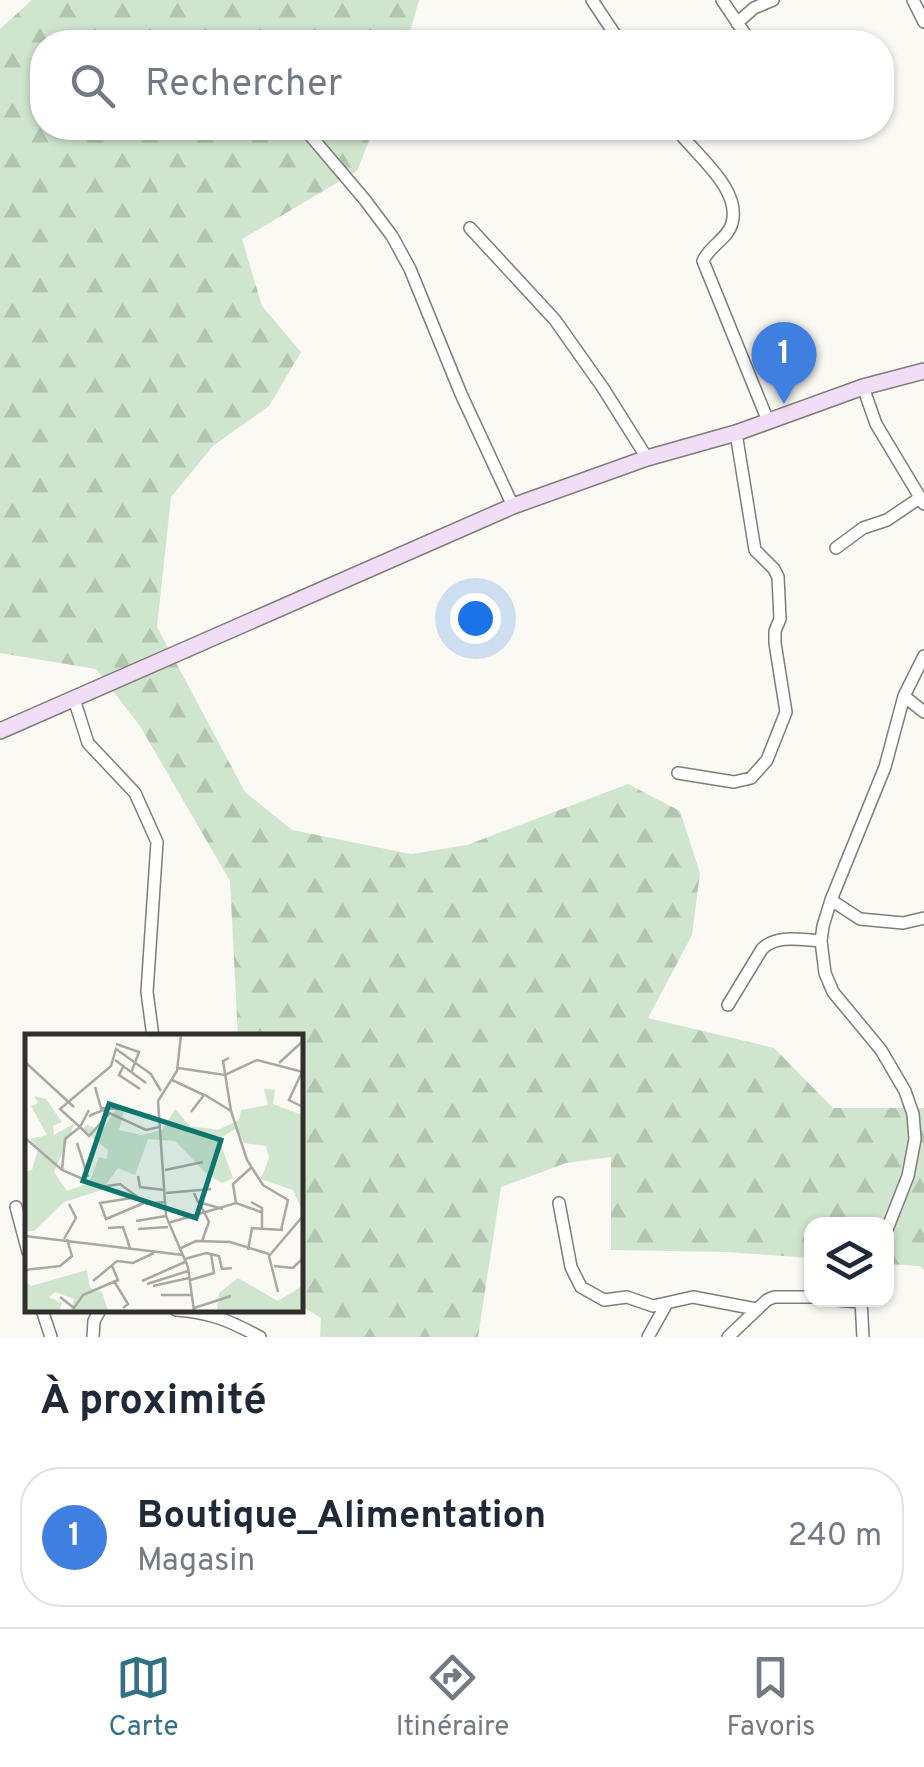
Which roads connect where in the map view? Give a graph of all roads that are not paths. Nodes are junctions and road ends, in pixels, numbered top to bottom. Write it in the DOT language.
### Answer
graph roads {
  1 [pos="592,0"];
  2 [pos="722,0"];
  3 [pos="773,0"];
  4 [pos="913,0"];
  5 [pos="924,22"];
  6 [pos="737,23"];
  7 [pos="612,30"];
  8 [pos="742,30"];
  9 [pos="314,140"];
  10 [pos="686,140"];
  11 [pos="470,228"];
  12 [pos="924,371"];
  13 [pos="862,387"];
  14 [pos="768,421"];
  15 [pos="736,433"];
  16 [pos="647,458"];
  17 [pos="922,500"];
  18 [pos="513,506"];
  19 [pos="836,548"];
  20 [pos="924,656"];
  21 [pos="904,696"];
  22 [pos="74,699"];
  23 [pos="924,712"];
  24 [pos="0,731"];
  25 [pos="678,773"];
  26 [pos="832,900"];
  27 [pos="924,918"];
  28 [pos="821,941"];
  29 [pos="728,1006"];
  30 [pos="153,1034"];
  31 [pos="560,1203"];
  32 [pos="16,1207"];
  33 [pos="892,1217"];
  34 [pos="25,1241"];
  35 [pos="804,1297"];
  36 [pos="668,1302"];
  37 [pos="860,1307"];
  38 [pos="756,1309"];
  39 [pos="43,1312"];
  40 [pos="99,1312"];
  41 [pos="202,1312"];
  42 [pos="50,1337"];
  43 [pos="93,1337"];
  44 [pos="260,1337"];
  45 [pos="648,1337"];
  46 [pos="728,1337"];
  47 [pos="862,1337"];
  1 -- 7 [label="street"];
  2 -- 6 [label="street"];
  3 -- 6 [label="street"];
  4 -- 5 [label="street"];
  6 -- 8 [label="street"];
  9 -- 18 [label="street"];
  10 -- 14 [label="street"];
  11 -- 16 [label="street"];
  12 -- 13 [label="main road"];
  13 -- 14 [label="main road"];
  13 -- 17 [label="street"];
  14 -- 15 [label="main road"];
  15 -- 16 [label="main road"];
  15 -- 25 [label="street"];
  16 -- 18 [label="main road"];
  17 -- 19 [label="street"];
  18 -- 22 [label="main road"];
  20 -- 21 [label="street"];
  21 -- 23 [label="street"];
  21 -- 26 [label="street"];
  22 -- 24 [label="main road"];
  22 -- 30 [label="street"];
  26 -- 27 [label="street"];
  26 -- 28 [label="street"];
  28 -- 29 [label="street"];
  28 -- 33 [label="street"];
  31 -- 36 [label="street"];
  32 -- 34 [label="street"];
  35 -- 38 [label="street"];
  36 -- 38 [label="street"];
  36 -- 45 [label="street"];
  37 -- 47 [label="street"];
  38 -- 46 [label="street"];
  39 -- 42 [label="street"];
  40 -- 43 [label="street"];
  41 -- 44 [label="street"];
}
